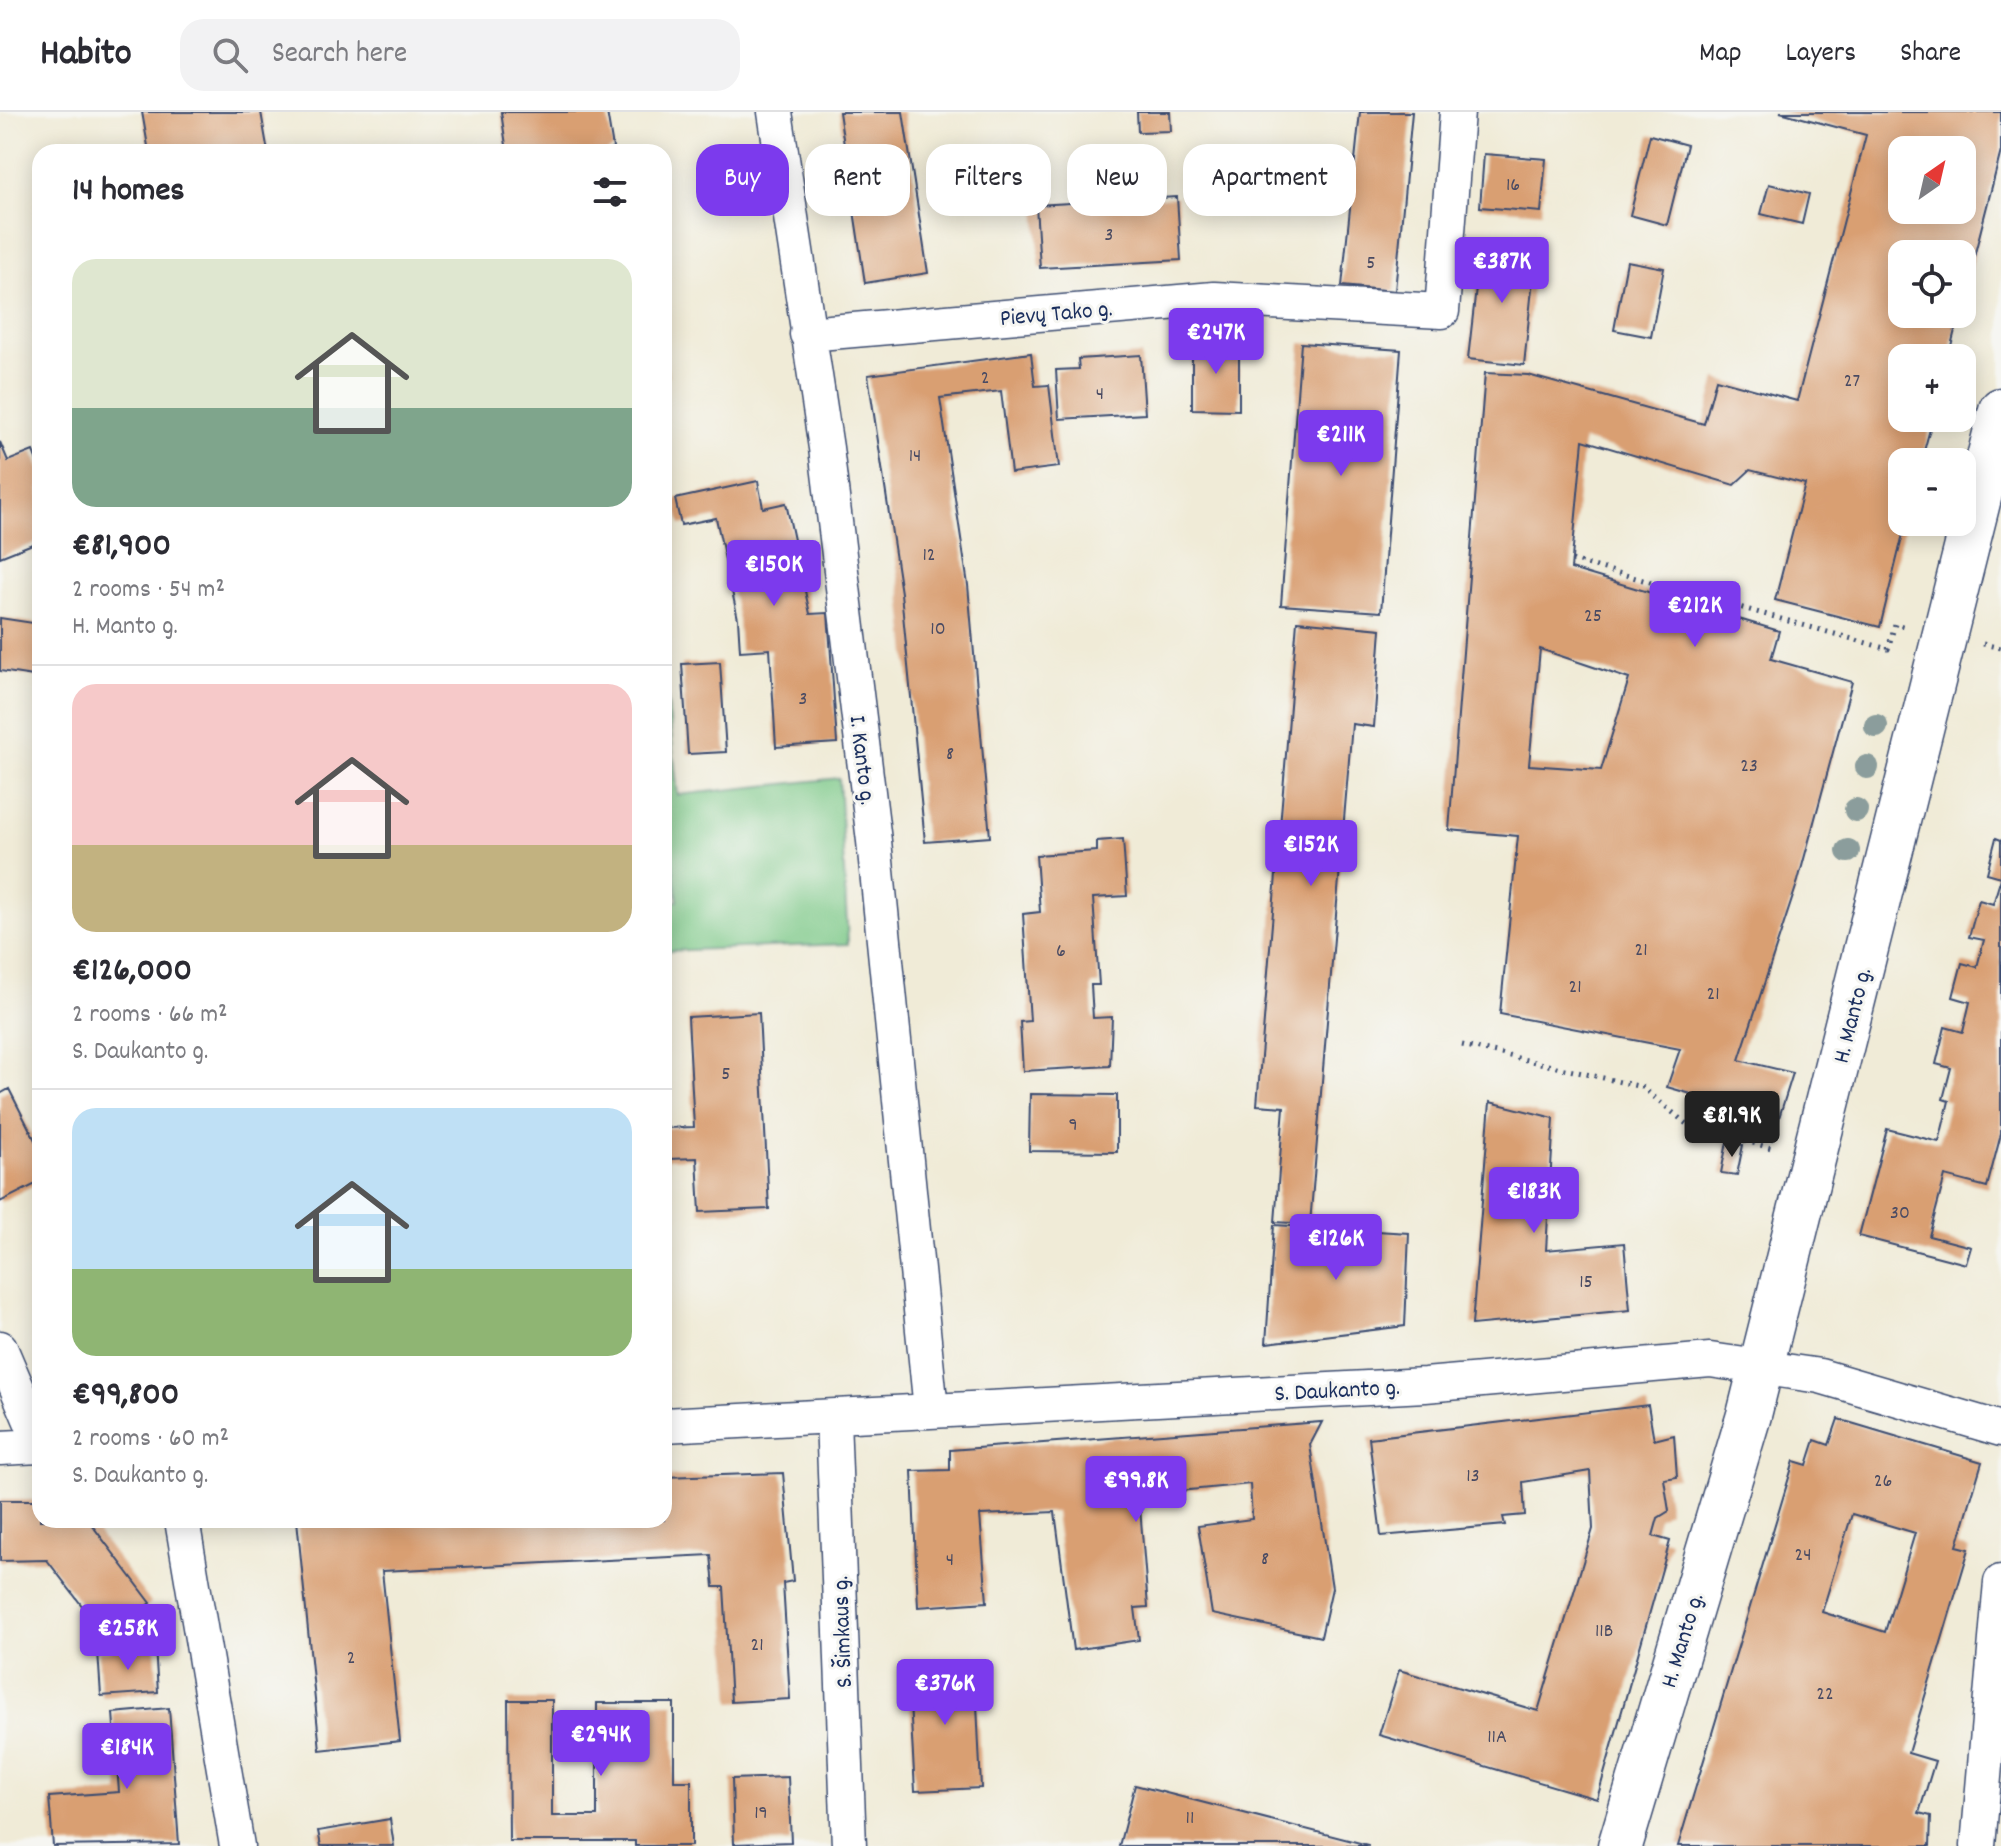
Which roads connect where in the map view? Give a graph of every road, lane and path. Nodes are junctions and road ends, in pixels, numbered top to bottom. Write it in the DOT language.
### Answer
graph roads {
  1 [pos="775,112"];
  2 [pos="1457,112"];
  3 [pos="807,334"];
  4 [pos="2001,410"];
  5 [pos="1572,560"];
  6 [pos="1944,637"];
  7 [pos="1462,1045"];
  8 [pos="1816,1160"];
  9 [pos="0,1348"];
  10 [pos="1762,1367"];
  11 [pos="931,1410"];
  12 [pos="833,1418"];
  13 [pos="32,1425"];
  14 [pos="672,1425"];
  15 [pos="2001,1429"];
  16 [pos="32,1445"];
  17 [pos="0,1448"];
  18 [pos="183,1528"];
  19 [pos="2001,1582"];
  20 [pos="237,1846"];
  21 [pos="849,1846"];
  22 [pos="1620,1846"];
  23 [pos="1978,1846"];
  1 -- 3 [label="street, I. Kanto g."];
  2 -- 3 [label="street, Pievų Tako g."];
  3 -- 11 [label="street, I. Kanto g."];
  4 -- 6 [label="main road, H. Manto g."];
  5 -- 6 [label="path"];
  6 -- 8 [label="main road, H. Manto g."];
  7 -- 8 [label="path"];
  8 -- 10 [label="main road, H. Manto g."];
  9 -- 13 [label="street"];
  10 -- 11 [label="street, S. Daukanto g."];
  10 -- 15 [label="street, S. Daukanto g."];
  10 -- 22 [label="main road, H. Manto g."];
  11 -- 12 [label="street, S. Daukanto g."];
  12 -- 14 [label="street, S. Daukanto g."];
  12 -- 21 [label="street, S. Šimkaus g."];
  16 -- 17 [label="street"];
  18 -- 20 [label="street"];
  19 -- 23 [label="street"];
}
